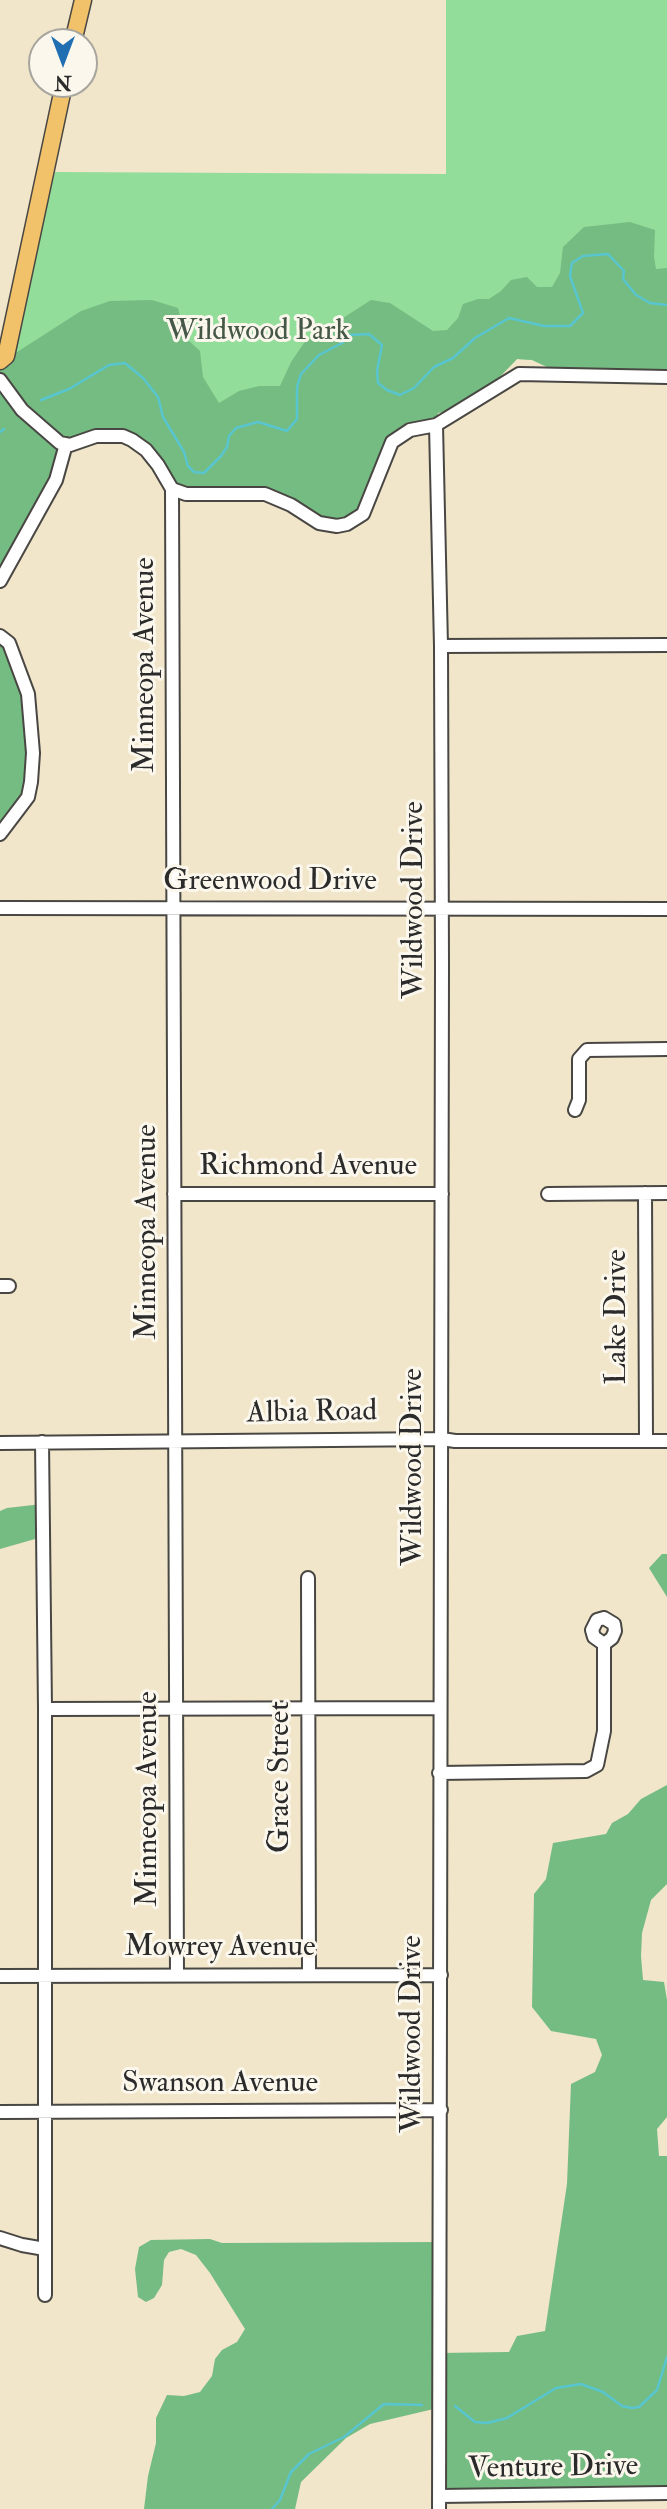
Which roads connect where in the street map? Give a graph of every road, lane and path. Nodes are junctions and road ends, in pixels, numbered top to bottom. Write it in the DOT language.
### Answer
graph roads {
  1 [pos="83,0"];
  2 [pos="76,28"];
  3 [pos="61,98"];
  4 [pos="0,361"];
  5 [pos="667,377"];
  6 [pos="0,380"];
  7 [pos="436,425"];
  8 [pos="66,444"];
  9 [pos="172,489"];
  10 [pos="0,581"];
  11 [pos="0,636"];
  12 [pos="667,645"];
  13 [pos="441,646"];
  14 [pos="0,834"];
  15 [pos="0,908"];
  16 [pos="174,909"];
  17 [pos="442,909"];
  18 [pos="667,909"];
  19 [pos="667,1049"];
  20 [pos="575,1111"];
  21 [pos="645,1193"];
  22 [pos="667,1193"];
  23 [pos="174,1194"];
  24 [pos="548,1194"];
  25 [pos="442,1195"];
  26 [pos="442,1439"];
  27 [pos="177,1441"];
  28 [pos="646,1441"];
  29 [pos="667,1441"];
  30 [pos="0,1443"];
  31 [pos="42,1443"];
  32 [pos="308,1578"];
  33 [pos="604,1644"];
  34 [pos="176,1707"];
  35 [pos="309,1708"];
  36 [pos="440,1708"];
  37 [pos="45,1709"];
  38 [pos="439,1773"];
  39 [pos="177,1975"];
  40 [pos="309,1975"];
  41 [pos="441,1975"];
  42 [pos="0,1976"];
  43 [pos="45,1976"];
  44 [pos="441,2110"];
  45 [pos="0,2112"];
  46 [pos="44,2112"];
  47 [pos="0,2238"];
  48 [pos="45,2249"];
  49 [pos="45,2295"];
  50 [pos="667,2493"];
  51 [pos="439,2503"];
  1 -- 2 [label="main road"];
  3 -- 4 [label="main road"];
  5 -- 7 [label="street"];
  6 -- 8 [label="street"];
  7 -- 9 [label="street"];
  7 -- 13 [label="street, Wildwood Drive"];
  8 -- 9 [label="street"];
  8 -- 10 [label="street"];
  9 -- 16 [label="street, Minneopa Avenue"];
  11 -- 14 [label="street"];
  12 -- 13 [label="street"];
  13 -- 17 [label="street, Wildwood Drive"];
  15 -- 16 [label="street, Greenwood Drive"];
  16 -- 17 [label="street, Greenwood Drive"];
  16 -- 23 [label="street, Minneopa Avenue"];
  17 -- 18 [label="street, Greenwood Drive"];
  17 -- 25 [label="street, Wildwood Drive"];
  19 -- 20 [label="street"];
  21 -- 22 [label="street"];
  21 -- 24 [label="street"];
  21 -- 28 [label="street, Lake Drive"];
  23 -- 25 [label="street, Richmond Avenue"];
  23 -- 27 [label="street, Minneopa Avenue"];
  25 -- 26 [label="street, Wildwood Drive"];
  26 -- 27 [label="street, Albia Road"];
  26 -- 28 [label="street, Albia Road"];
  26 -- 36 [label="street, Wildwood Drive"];
  27 -- 31 [label="street, Albia Road"];
  27 -- 34 [label="street, Minneopa Avenue"];
  28 -- 29 [label="street, Albia Road"];
  30 -- 31 [label="street, Albia Road"];
  31 -- 37 [label="street"];
  32 -- 35 [label="street, Grace Street"];
  33 -- 38 [label="street"];
  34 -- 35 [label="street"];
  34 -- 37 [label="street"];
  34 -- 39 [label="street, Minneopa Avenue"];
  35 -- 36 [label="street"];
  35 -- 40 [label="street, Grace Street"];
  36 -- 38 [label="street, Wildwood Drive"];
  37 -- 43 [label="street"];
  38 -- 41 [label="street, Wildwood Drive"];
  39 -- 40 [label="street, Mowrey Avenue"];
  39 -- 43 [label="street, Mowrey Avenue"];
  40 -- 41 [label="street, Mowrey Avenue"];
  41 -- 44 [label="street, Wildwood Drive"];
  42 -- 43 [label="street, Mowrey Avenue"];
  43 -- 46 [label="street"];
  44 -- 46 [label="street, Swanson Avenue"];
  44 -- 51 [label="street, Wildwood Drive"];
  45 -- 46 [label="street, Swanson Avenue"];
  46 -- 48 [label="street"];
  47 -- 48 [label="street"];
  48 -- 49 [label="street"];
  50 -- 51 [label="street, Venture Drive"];
}
